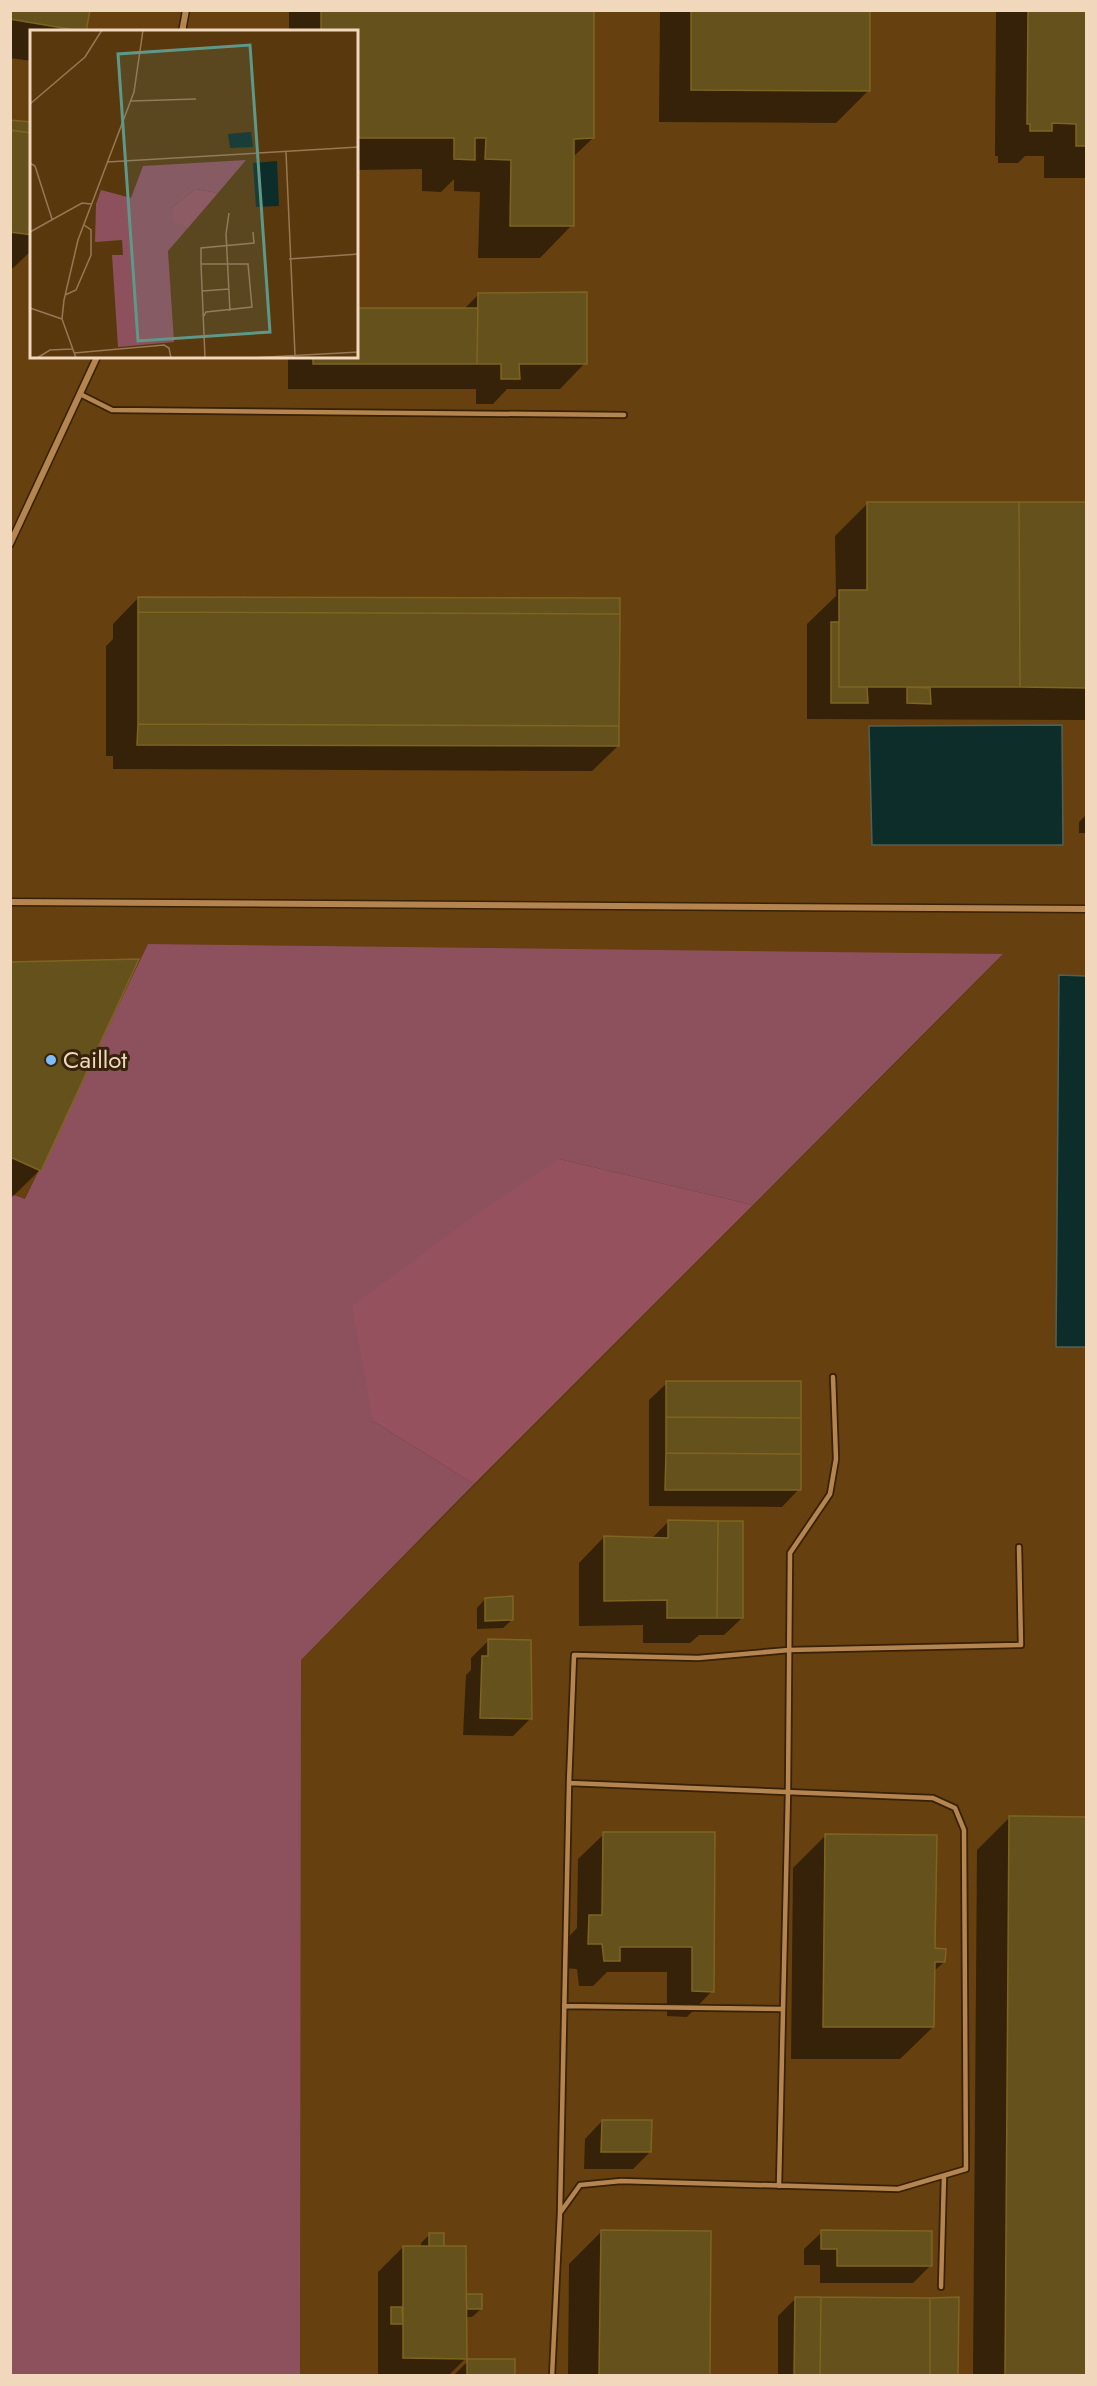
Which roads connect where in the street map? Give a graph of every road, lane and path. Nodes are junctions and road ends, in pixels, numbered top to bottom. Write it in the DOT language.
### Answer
graph roads {
  1 [pos="186,10"];
  2 [pos="182,30"];
  3 [pos="97,358"];
  4 [pos="80,393"];
  5 [pos="624,415"];
  6 [pos="10,543"];
  7 [pos="10,902"];
  8 [pos="1086,909"];
  9 [pos="833,1377"];
  10 [pos="1019,1546"];
  11 [pos="789,1650"];
  12 [pos="568,1783"];
  13 [pos="788,1792"];
  14 [pos="564,2006"];
  15 [pos="783,2009"];
  16 [pos="944,2176"];
  17 [pos="779,2186"];
  18 [pos="560,2213"];
  19 [pos="941,2287"];
  20 [pos="552,2376"];
  1 -- 2 [label="street"];
  3 -- 4 [label="street"];
  4 -- 5 [label="lane"];
  4 -- 6 [label="street"];
  7 -- 8 [label="street"];
  9 -- 11 [label="lane"];
  10 -- 11 [label="lane"];
  11 -- 12 [label="lane"];
  11 -- 13 [label="lane"];
  12 -- 13 [label="lane"];
  12 -- 14 [label="lane"];
  13 -- 15 [label="lane"];
  13 -- 16 [label="lane"];
  14 -- 15 [label="lane"];
  14 -- 18 [label="lane"];
  15 -- 17 [label="lane"];
  16 -- 17 [label="lane"];
  16 -- 19 [label="lane"];
  17 -- 18 [label="lane"];
  18 -- 20 [label="lane"];
}
